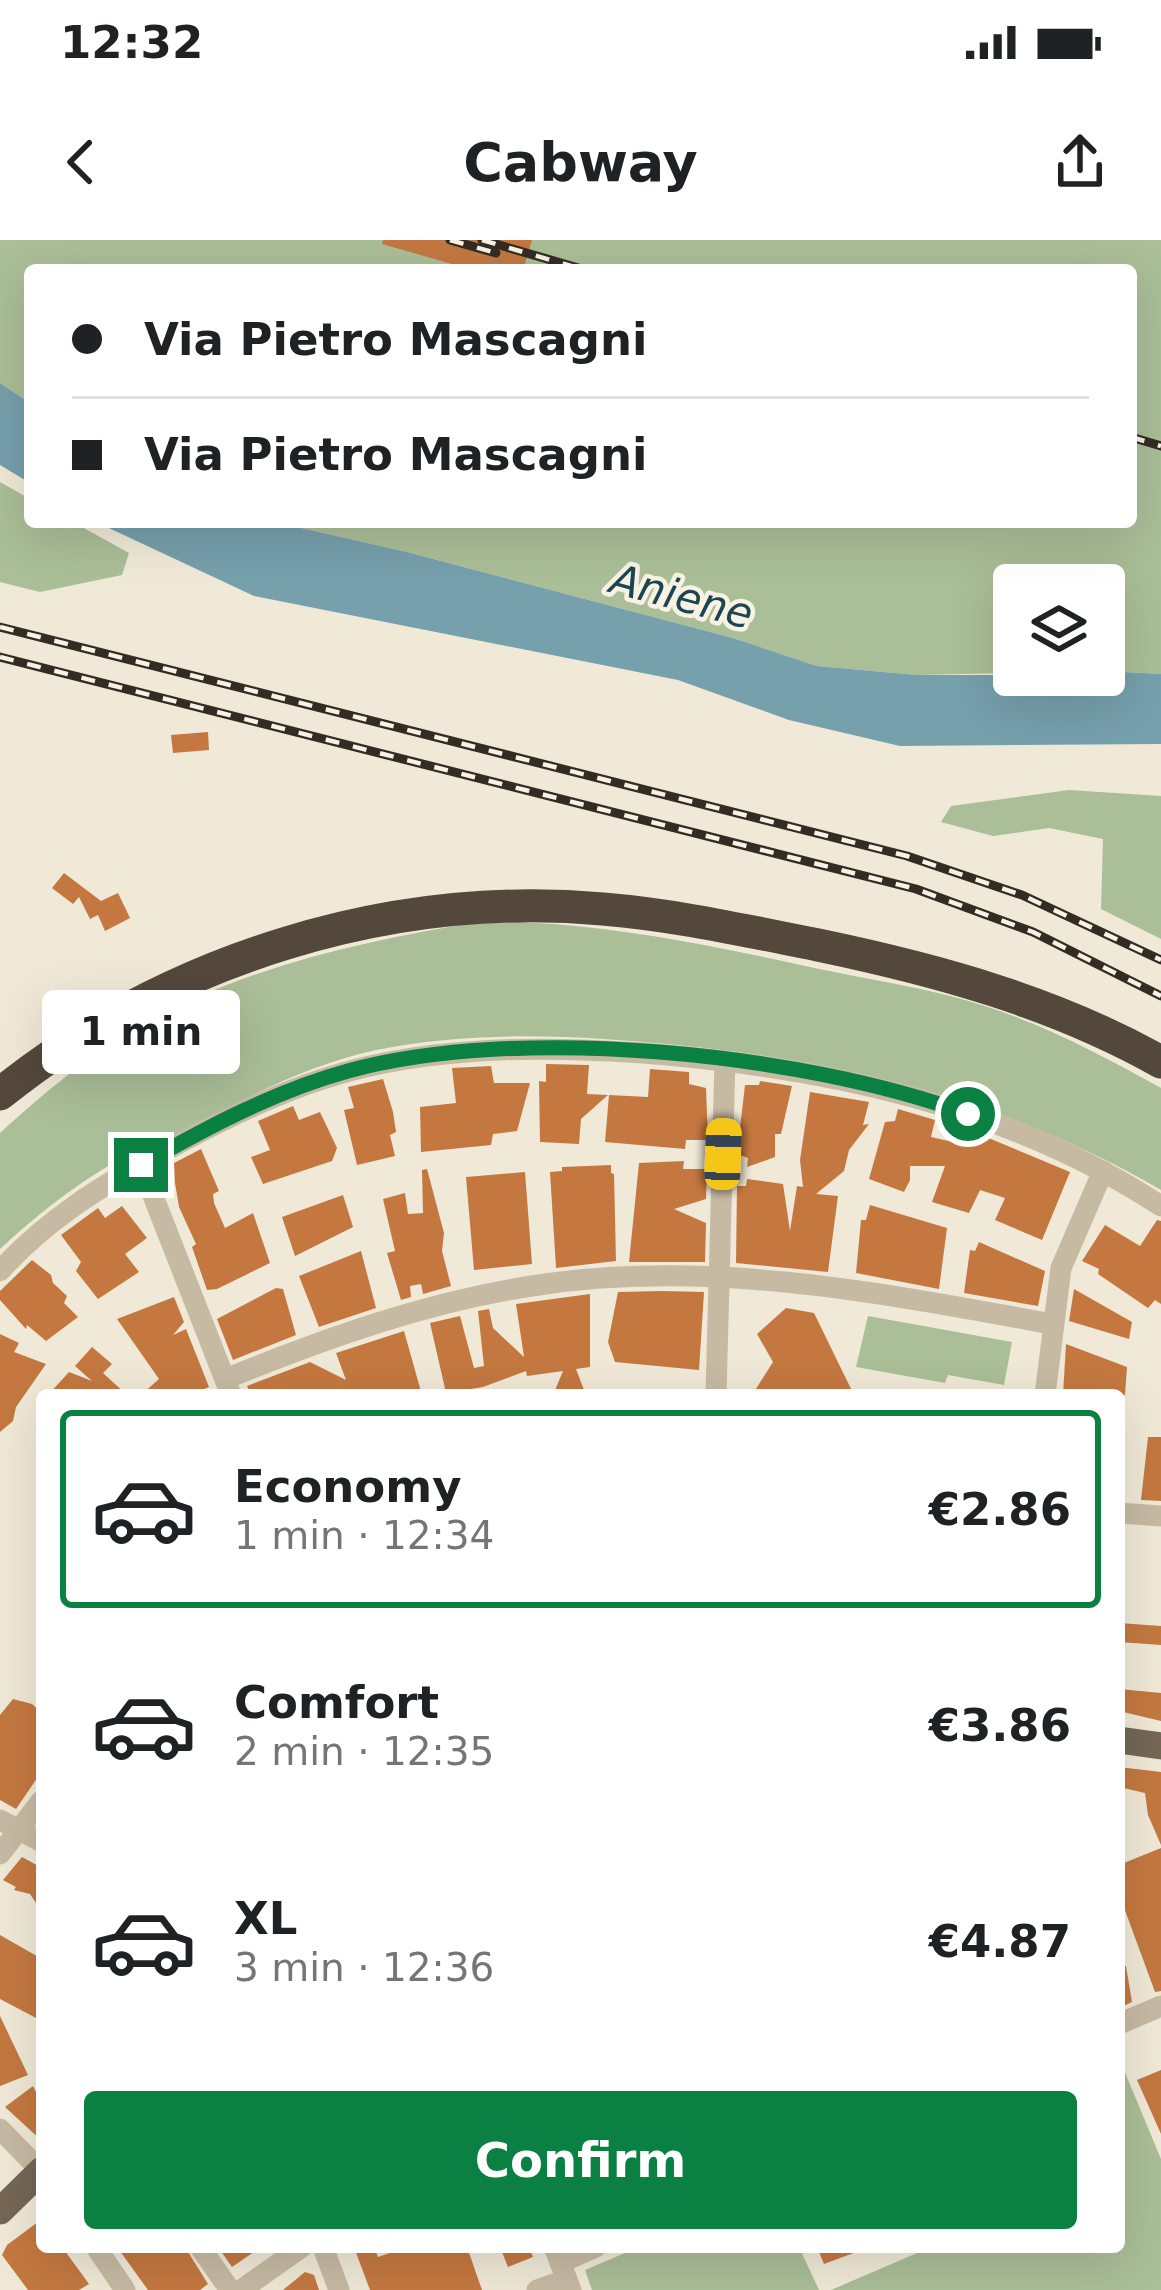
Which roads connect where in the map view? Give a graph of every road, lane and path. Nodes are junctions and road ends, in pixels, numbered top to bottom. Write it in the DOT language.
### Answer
graph roads {
  1 [pos="1161,1038"];
  2 [pos="51,1056"];
  3 [pos="725,1060"];
  4 [pos="1161,1062"];
  5 [pos="0,1068"];
  6 [pos="0,1094"];
  7 [pos="0,1112"];
  8 [pos="141,1165"];
  9 [pos="1103,1171"];
  10 [pos="1161,1206"];
  11 [pos="0,1271"];
  12 [pos="720,1278"];
  13 [pos="1052,1324"];
  14 [pos="228,1387"];
  15 [pos="716,1389"];
  16 [pos="1046,1389"];
  17 [pos="1125,1513"];
  18 [pos="1161,1516"];
  19 [pos="1125,1741"];
  20 [pos="1161,1746"];
  21 [pos="36,1805"];
  22 [pos="9,1825"];
  23 [pos="36,1839"];
  24 [pos="0,1855"];
  25 [pos="1161,2006"];
  26 [pos="1125,2021"];
  27 [pos="0,2129"];
  28 [pos="36,2165"];
  29 [pos="36,2177"];
  30 [pos="0,2211"];
  31 [pos="100,2253"];
  32 [pos="204,2253"];
  33 [pos="293,2253"];
  34 [pos="325,2253"];
  35 [pos="563,2270"];
  36 [pos="125,2290"];
  37 [pos="230,2290"];
  38 [pos="241,2290"];
  39 [pos="339,2290"];
  40 [pos="537,2290"];
  1 -- 5 [label="highway"];
  2 -- 4 [label="highway"];
  2 -- 6 [label="highway"];
  2 -- 7 [label="highway"];
  3 -- 8 [label="street"];
  3 -- 9 [label="street"];
  3 -- 12 [label="street"];
  8 -- 11 [label="street"];
  8 -- 14 [label="street"];
  9 -- 10 [label="street"];
  9 -- 13 [label="street"];
  12 -- 13 [label="street"];
  12 -- 14 [label="street"];
  12 -- 15 [label="street"];
  13 -- 16 [label="street"];
  17 -- 18 [label="street"];
  19 -- 20 [label="main road"];
  21 -- 22 [label="street"];
  22 -- 23 [label="street"];
  22 -- 24 [label="street"];
  25 -- 26 [label="street"];
  27 -- 28 [label="street"];
  29 -- 30 [label="main road"];
  31 -- 36 [label="street"];
  32 -- 37 [label="street"];
  33 -- 38 [label="street"];
  34 -- 39 [label="street"];
  35 -- 40 [label="street"];
}
